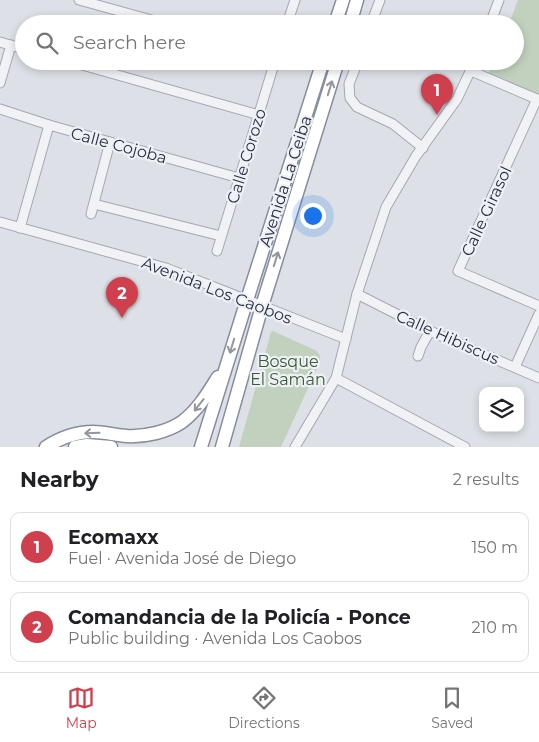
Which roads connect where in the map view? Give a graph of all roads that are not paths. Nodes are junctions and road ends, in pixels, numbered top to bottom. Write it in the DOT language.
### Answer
graph roads {
  1 [pos="79,0"];
  2 [pos="295,0"];
  3 [pos="343,0"];
  4 [pos="357,0"];
  5 [pos="380,0"];
  6 [pos="499,0"];
  7 [pos="133,15"];
  8 [pos="290,15"];
  9 [pos="338,15"];
  10 [pos="353,15"];
  11 [pos="374,15"];
  12 [pos="493,15"];
  13 [pos="0,42"];
  14 [pos="11,45"];
  15 [pos="15,46"];
  16 [pos="100,70"];
  17 [pos="272,70"];
  18 [pos="320,70"];
  19 [pos="335,70"];
  20 [pos="354,70"];
  21 [pos="471,71"];
  22 [pos="0,83"];
  23 [pos="538,100"];
  24 [pos="0,109"];
  25 [pos="259,115"];
  26 [pos="50,125"];
  27 [pos="110,142"];
  28 [pos="423,148"];
  29 [pos="239,178"];
  30 [pos="94,204"];
  31 [pos="91,214"];
  32 [pos="0,222"];
  33 [pos="20,228"];
  34 [pos="222,236"];
  35 [pos="217,251"];
  36 [pos="357,294"];
  37 [pos="246,300"];
  38 [pos="262,306"];
  39 [pos="539,306"];
  40 [pos="539,314"];
  41 [pos="430,331"];
  42 [pos="346,339"];
  43 [pos="418,356"];
  44 [pos="226,365"];
  45 [pos="515,367"];
  46 [pos="336,378"];
  47 [pos="539,378"];
  48 [pos="46,447"];
  49 [pos="75,447"];
  50 [pos="111,447"];
  51 [pos="201,447"];
  52 [pos="223,447"];
  53 [pos="296,447"];
  54 [pos="465,447"];
  1 -- 7 [label="street"];
  2 -- 8 [label="street"];
  3 -- 9 [label="highway"];
  4 -- 10 [label="highway"];
  5 -- 11 [label="street"];
  6 -- 12 [label="street"];
  13 -- 14 [label="street"];
  14 -- 15 [label="street"];
  14 -- 22 [label="street"];
  16 -- 25 [label="street"];
  17 -- 25 [label="street, Calle Corozo"];
  18 -- 37 [label="highway, Avenida La Ceiba"];
  38 -- 19 [label="highway, Avenida La Ceiba, one-way"];
  20 -- 28 [label="street"];
  21 -- 23 [label="street"];
  21 -- 28 [label="street"];
  23 -- 39 [label="street, Calle Girasol"];
  24 -- 26 [label="street, Calle Cojoba"];
  25 -- 29 [label="street, Calle Corozo"];
  26 -- 27 [label="street, Calle Cojoba"];
  26 -- 33 [label="street"];
  27 -- 29 [label="street, Calle Cojoba"];
  27 -- 30 [label="street"];
  28 -- 36 [label="street"];
  29 -- 34 [label="street, Calle Corozo"];
  30 -- 31 [label="street"];
  30 -- 34 [label="street"];
  32 -- 33 [label="street, Avenida Los Caobos"];
  33 -- 37 [label="street, Avenida Los Caobos"];
  34 -- 35 [label="street, Calle Corozo"];
  36 -- 41 [label="street, Calle Hibiscus"];
  36 -- 42 [label="street"];
  37 -- 38 [label="street, Avenida Los Caobos"];
  37 -- 44 [label="highway, Avenida La Ceiba, one-way"];
  38 -- 42 [label="street, Avenida Los Caobos"];
  38 -- 52 [label="highway, Avenida La Ceiba"];
  40 -- 45 [label="street"];
  41 -- 43 [label="street"];
  41 -- 45 [label="street, Calle Hibiscus"];
  42 -- 46 [label="street"];
  44 -- 48 [label="highway, one-way"];
  44 -- 51 [label="highway, Avenida La Ceiba"];
  45 -- 47 [label="street, Calle Hibiscus"];
  46 -- 53 [label="street"];
  46 -- 54 [label="street"];
  49 -- 50 [label="highway"];
}
